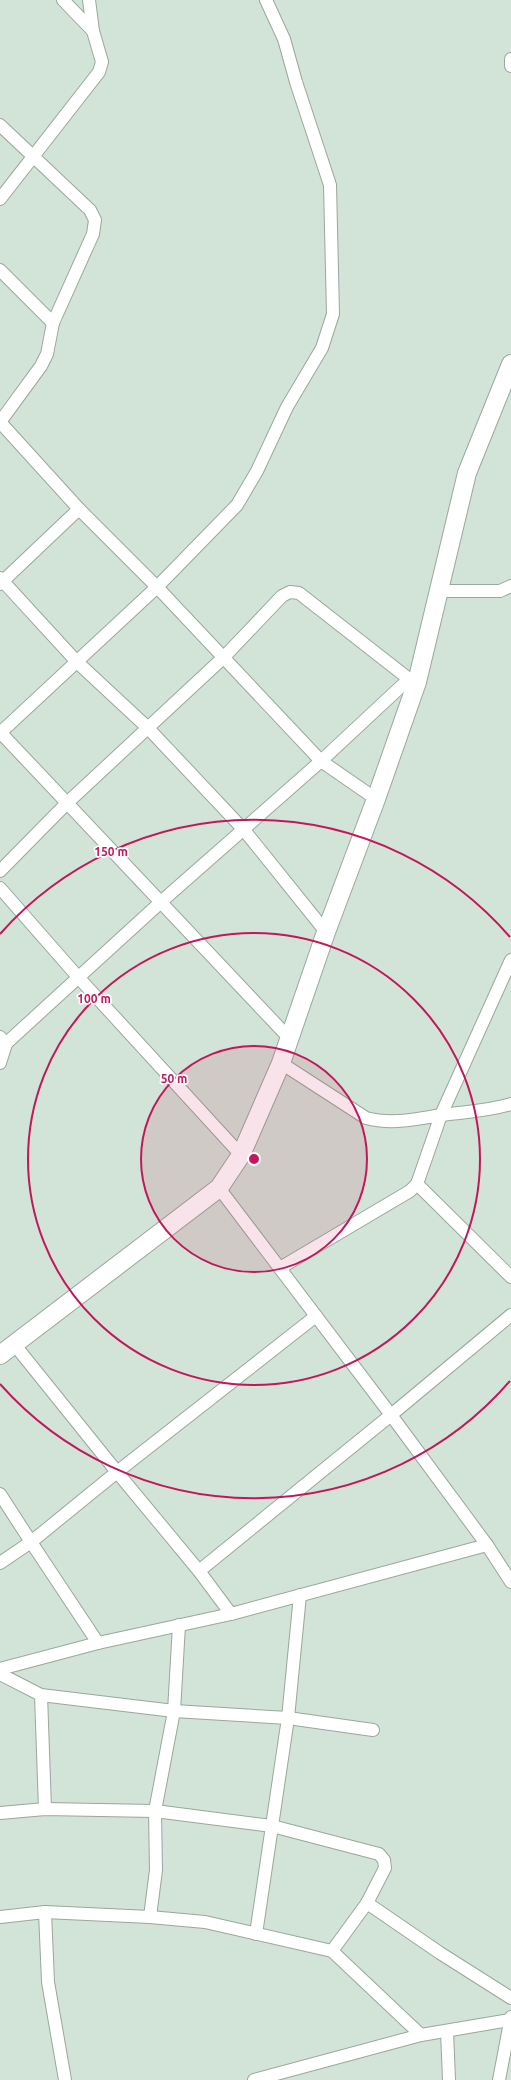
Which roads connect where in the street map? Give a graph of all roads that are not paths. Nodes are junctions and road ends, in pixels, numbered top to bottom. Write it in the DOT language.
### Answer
graph roads {
  1 [pos="63,0"];
  2 [pos="89,0"];
  3 [pos="266,0"];
  4 [pos="93,31"];
  5 [pos="511,59"];
  6 [pos="511,66"];
  7 [pos="0,125"];
  8 [pos="32,157"];
  9 [pos="0,199"];
  10 [pos="0,270"];
  11 [pos="53,323"];
  12 [pos="511,364"];
  13 [pos="0,422"];
  14 [pos="80,509"];
  15 [pos="1,581"];
  16 [pos="511,586"];
  17 [pos="157,587"];
  18 [pos="438,591"];
  19 [pos="224,657"];
  20 [pos="77,662"];
  21 [pos="413,680"];
  22 [pos="148,728"];
  23 [pos="0,733"];
  24 [pos="321,761"];
  25 [pos="376,799"];
  26 [pos="67,803"];
  27 [pos="244,830"];
  28 [pos="0,871"];
  29 [pos="0,888"];
  30 [pos="162,901"];
  31 [pos="326,932"];
  32 [pos="511,960"];
  33 [pos="78,977"];
  34 [pos="290,1039"];
  35 [pos="2,1043"];
  36 [pos="0,1063"];
  37 [pos="281,1063"];
  38 [pos="511,1104"];
  39 [pos="441,1116"];
  40 [pos="241,1155"];
  41 [pos="417,1184"];
  42 [pos="219,1188"];
  43 [pos="280,1268"];
  44 [pos="511,1277"];
  45 [pos="511,1315"];
  46 [pos="316,1316"];
  47 [pos="14,1344"];
  48 [pos="0,1355"];
  49 [pos="391,1415"];
  50 [pos="117,1472"];
  51 [pos="0,1494"];
  52 [pos="32,1542"];
  53 [pos="487,1545"];
  54 [pos="0,1563"];
  55 [pos="200,1571"];
  56 [pos="511,1582"];
  57 [pos="300,1595"];
  58 [pos="231,1614"];
  59 [pos="179,1626"];
  60 [pos="98,1643"];
  61 [pos="0,1669"];
  62 [pos="0,1674"];
  63 [pos="41,1695"];
  64 [pos="174,1711"];
  65 [pos="288,1718"];
  66 [pos="373,1730"];
  67 [pos="45,1809"];
  68 [pos="155,1811"];
  69 [pos="0,1813"];
  70 [pos="272,1826"];
  71 [pos="367,1903"];
  72 [pos="45,1912"];
  73 [pos="0,1916"];
  74 [pos="150,1917"];
  75 [pos="256,1934"];
  76 [pos="332,1950"];
  77 [pos="511,1998"];
  78 [pos="511,2019"];
  79 [pos="447,2031"];
  80 [pos="421,2034"];
  81 [pos="282,2077"];
  82 [pos="65,2080"];
  83 [pos="254,2080"];
  84 [pos="449,2080"];
  85 [pos="499,2080"];
  1 -- 4 [label="street"];
  2 -- 4 [label="street"];
  3 -- 17 [label="street"];
  4 -- 8 [label="street"];
  5 -- 6 [label="street"];
  7 -- 8 [label="street"];
  8 -- 9 [label="street"];
  8 -- 11 [label="street"];
  10 -- 11 [label="street"];
  11 -- 13 [label="street"];
  12 -- 18 [label="street"];
  13 -- 14 [label="street"];
  14 -- 15 [label="street"];
  14 -- 17 [label="street"];
  15 -- 20 [label="street"];
  16 -- 18 [label="street"];
  17 -- 19 [label="street"];
  17 -- 20 [label="street"];
  18 -- 21 [label="street"];
  19 -- 21 [label="street"];
  19 -- 22 [label="street"];
  19 -- 24 [label="street"];
  20 -- 22 [label="street"];
  20 -- 23 [label="street"];
  21 -- 24 [label="street"];
  21 -- 25 [label="street"];
  22 -- 26 [label="street"];
  22 -- 27 [label="street"];
  23 -- 26 [label="street"];
  24 -- 25 [label="street"];
  24 -- 27 [label="street"];
  25 -- 31 [label="street"];
  26 -- 28 [label="street"];
  26 -- 30 [label="street"];
  27 -- 30 [label="street"];
  27 -- 31 [label="street"];
  29 -- 33 [label="street"];
  30 -- 33 [label="street"];
  30 -- 34 [label="street"];
  31 -- 34 [label="street"];
  32 -- 39 [label="street"];
  33 -- 35 [label="street"];
  33 -- 40 [label="street"];
  34 -- 37 [label="street"];
  35 -- 36 [label="street"];
  37 -- 39 [label="street"];
  37 -- 40 [label="street"];
  38 -- 39 [label="street"];
  39 -- 41 [label="street"];
  40 -- 42 [label="street"];
  41 -- 43 [label="street"];
  41 -- 44 [label="street"];
  42 -- 43 [label="street"];
  42 -- 47 [label="street"];
  43 -- 46 [label="street"];
  45 -- 49 [label="street"];
  46 -- 49 [label="street"];
  46 -- 50 [label="street"];
  47 -- 48 [label="street"];
  47 -- 50 [label="street"];
  49 -- 53 [label="street"];
  49 -- 55 [label="street"];
  50 -- 52 [label="street"];
  50 -- 55 [label="street"];
  51 -- 52 [label="street"];
  52 -- 54 [label="street"];
  52 -- 60 [label="street"];
  53 -- 56 [label="street"];
  53 -- 57 [label="street"];
  55 -- 58 [label="street"];
  57 -- 58 [label="street"];
  57 -- 65 [label="street"];
  58 -- 59 [label="street"];
  59 -- 60 [label="street"];
  59 -- 64 [label="street"];
  60 -- 61 [label="street"];
  62 -- 63 [label="street"];
  63 -- 64 [label="street"];
  63 -- 67 [label="street"];
  64 -- 65 [label="street"];
  64 -- 68 [label="street"];
  65 -- 66 [label="street"];
  65 -- 70 [label="street"];
  67 -- 68 [label="street"];
  67 -- 69 [label="street"];
  68 -- 70 [label="street"];
  68 -- 74 [label="street"];
  70 -- 71 [label="street"];
  70 -- 75 [label="street"];
  71 -- 76 [label="street"];
  71 -- 77 [label="street"];
  72 -- 73 [label="street"];
  72 -- 74 [label="street"];
  72 -- 82 [label="street"];
  74 -- 75 [label="street"];
  75 -- 76 [label="street"];
  76 -- 80 [label="street"];
  78 -- 79 [label="street"];
  78 -- 85 [label="street"];
  79 -- 80 [label="street"];
  79 -- 84 [label="street"];
  80 -- 81 [label="street"];
  81 -- 83 [label="street"];
}
